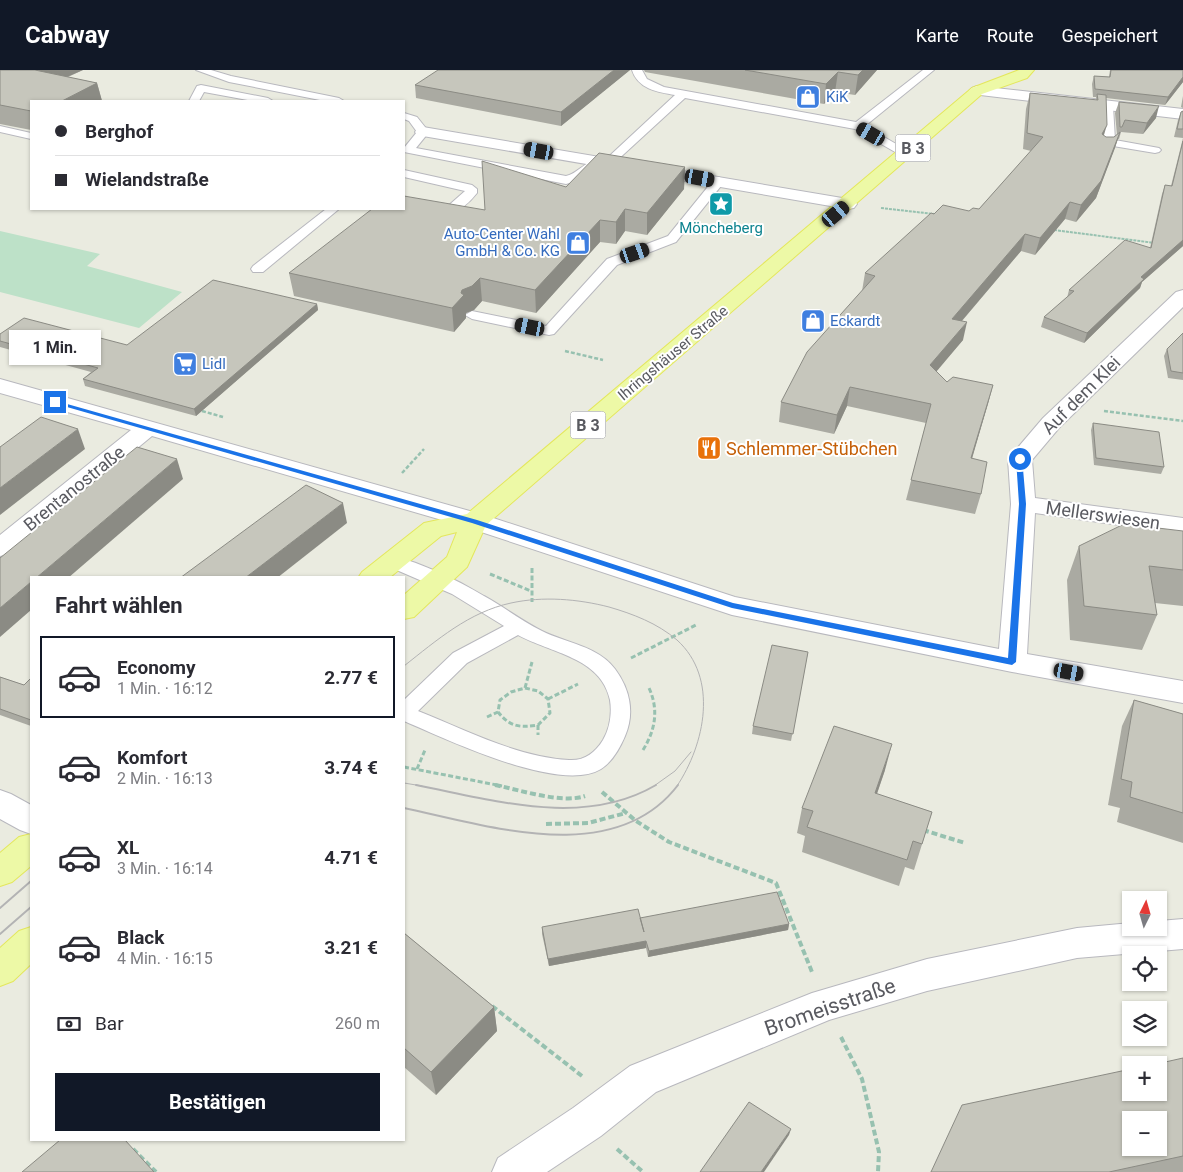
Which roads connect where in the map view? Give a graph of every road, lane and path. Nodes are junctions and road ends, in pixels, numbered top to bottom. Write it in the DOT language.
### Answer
graph roads {
  1 [pos="202,70"];
  2 [pos="637,70"];
  3 [pos="929,70"];
  4 [pos="1027,70"];
  5 [pos="979,84"];
  6 [pos="683,94"];
  7 [pos="193,100"];
  8 [pos="263,100"];
  9 [pos="334,100"];
  10 [pos="1108,106"];
  11 [pos="1183,114"];
  12 [pos="405,116"];
  13 [pos="858,126"];
  14 [pos="405,128"];
  15 [pos="0,129"];
  16 [pos="423,132"];
  17 [pos="30,136"];
  18 [pos="1156,150"];
  19 [pos="406,151"];
  20 [pos="906,154"];
  21 [pos="603,162"];
  22 [pos="405,174"];
  23 [pos="719,181"];
  24 [pos="405,203"];
  25 [pos="848,204"];
  26 [pos="332,210"];
  27 [pos="936,215"];
  28 [pos="1054,230"];
  29 [pos="1156,244"];
  30 [pos="258,269"];
  31 [pos="1183,296"];
  32 [pos="472,315"];
  33 [pos="557,348"];
  34 [pos="603,360"];
  35 [pos="0,386"];
  36 [pos="1068,406"];
  37 [pos="202,411"];
  38 [pos="222,417"];
  39 [pos="1183,421"];
  40 [pos="148,428"];
  41 [pos="1023,504"];
  42 [pos="475,521"];
  43 [pos="1183,526"];
  44 [pos="533,540"];
  45 [pos="0,548"];
  46 [pos="391,561"];
  47 [pos="458,562"];
  48 [pos="373,576"];
  49 [pos="436,580"];
  50 [pos="531,591"];
  51 [pos="533,606"];
  52 [pos="732,606"];
  53 [pos="405,609"];
  54 [pos="519,626"];
  55 [pos="624,653"];
  56 [pos="1012,662"];
  57 [pos="1183,692"];
  58 [pos="405,712"];
  59 [pos="405,713"];
  60 [pos="538,725"];
  61 [pos="405,767"];
  62 [pos="602,792"];
  63 [pos="555,797"];
  64 [pos="0,803"];
  65 [pos="626,812"];
  66 [pos="30,820"];
  67 [pos="546,824"];
  68 [pos="922,830"];
  69 [pos="965,843"];
  70 [pos="30,848"];
  71 [pos="0,872"];
  72 [pos="1183,934"];
  73 [pos="30,943"];
  74 [pos="0,970"];
  75 [pos="489,1004"];
  76 [pos="825,1005"];
  77 [pos="614,1102"];
  78 [pos="130,1146"];
  79 [pos="156,1172"];
  80 [pos="512,1172"];
  81 [pos="878,1172"];
  1 -- 9 [label="lane"];
  2 -- 6 [label="lane"];
  3 -- 13 [label="lane"];
  4 -- 5 [label="main road, Ihringshäuser Straße / B 3"];
  5 -- 10 [label="street"];
  5 -- 20 [label="main road, Ihringshäuser Straße / B 3"];
  6 -- 13 [label="lane"];
  6 -- 21 [label="lane"];
  7 -- 8 [label="lane"];
  10 -- 11 [label="street"];
  10 -- 18 [label="lane"];
  12 -- 16 [label="lane"];
  13 -- 20 [label="lane"];
  14 -- 16 [label="lane"];
  15 -- 17 [label="lane"];
  16 -- 19 [label="lane"];
  16 -- 21 [label="street"];
  19 -- 21 [label="lane"];
  20 -- 25 [label="main road, Ihringshäuser Straße / B 3"];
  21 -- 23 [label="street"];
  22 -- 24 [label="lane"];
  23 -- 25 [label="street"];
  23 -- 32 [label="lane"];
  25 -- 27 [label="path"];
  25 -- 42 [label="main road, Ihringshäuser Straße / B 3"];
  26 -- 30 [label="lane"];
  28 -- 29 [label="path"];
  31 -- 36 [label="street, Auf dem Klei"];
  33 -- 34 [label="path"];
  35 -- 40 [label="street"];
  36 -- 39 [label="path"];
  36 -- 41 [label="street, Auf dem Klei"];
  37 -- 38 [label="path"];
  40 -- 42 [label="street"];
  40 -- 45 [label="street, Brentanostraße"];
  41 -- 43 [label="street, Mellerswiesen"];
  41 -- 56 [label="street, Auf dem Klei"];
  42 -- 44 [label="street"];
  42 -- 46 [label="main road, Ihringshäuser Straße / B 3"];
  42 -- 47 [label="main road, Ihringshäuser Straße / B 3"];
  44 -- 50 [label="path"];
  44 -- 52 [label="street"];
  46 -- 48 [label="main road, Ihringshäuser Straße / B 3"];
  46 -- 49 [label="lane"];
  47 -- 49 [label="main road, Ihringshäuser Straße / B 3"];
  47 -- 50 [label="path"];
  49 -- 53 [label="main road, Ihringshäuser Straße / B 3"];
  49 -- 54 [label="lane"];
  50 -- 51 [label="path"];
  52 -- 55 [label="path"];
  52 -- 56 [label="street"];
  54 -- 58 [label="lane"];
  54 -- 59 [label="lane"];
  56 -- 57 [label="street"];
  60 -- 60 [label="path"];
  61 -- 63 [label="path"];
  62 -- 65 [label="path"];
  64 -- 66 [label="street"];
  65 -- 67 [label="path"];
  65 -- 76 [label="path"];
  68 -- 69 [label="path"];
  70 -- 71 [label="main road"];
  72 -- 76 [label="street, Bromeisstraße"];
  73 -- 74 [label="main road"];
  75 -- 77 [label="path"];
  76 -- 77 [label="street, Bromeisstraße"];
  76 -- 81 [label="path"];
  77 -- 80 [label="street, Bromeisstraße"];
  78 -- 79 [label="path"];
}
